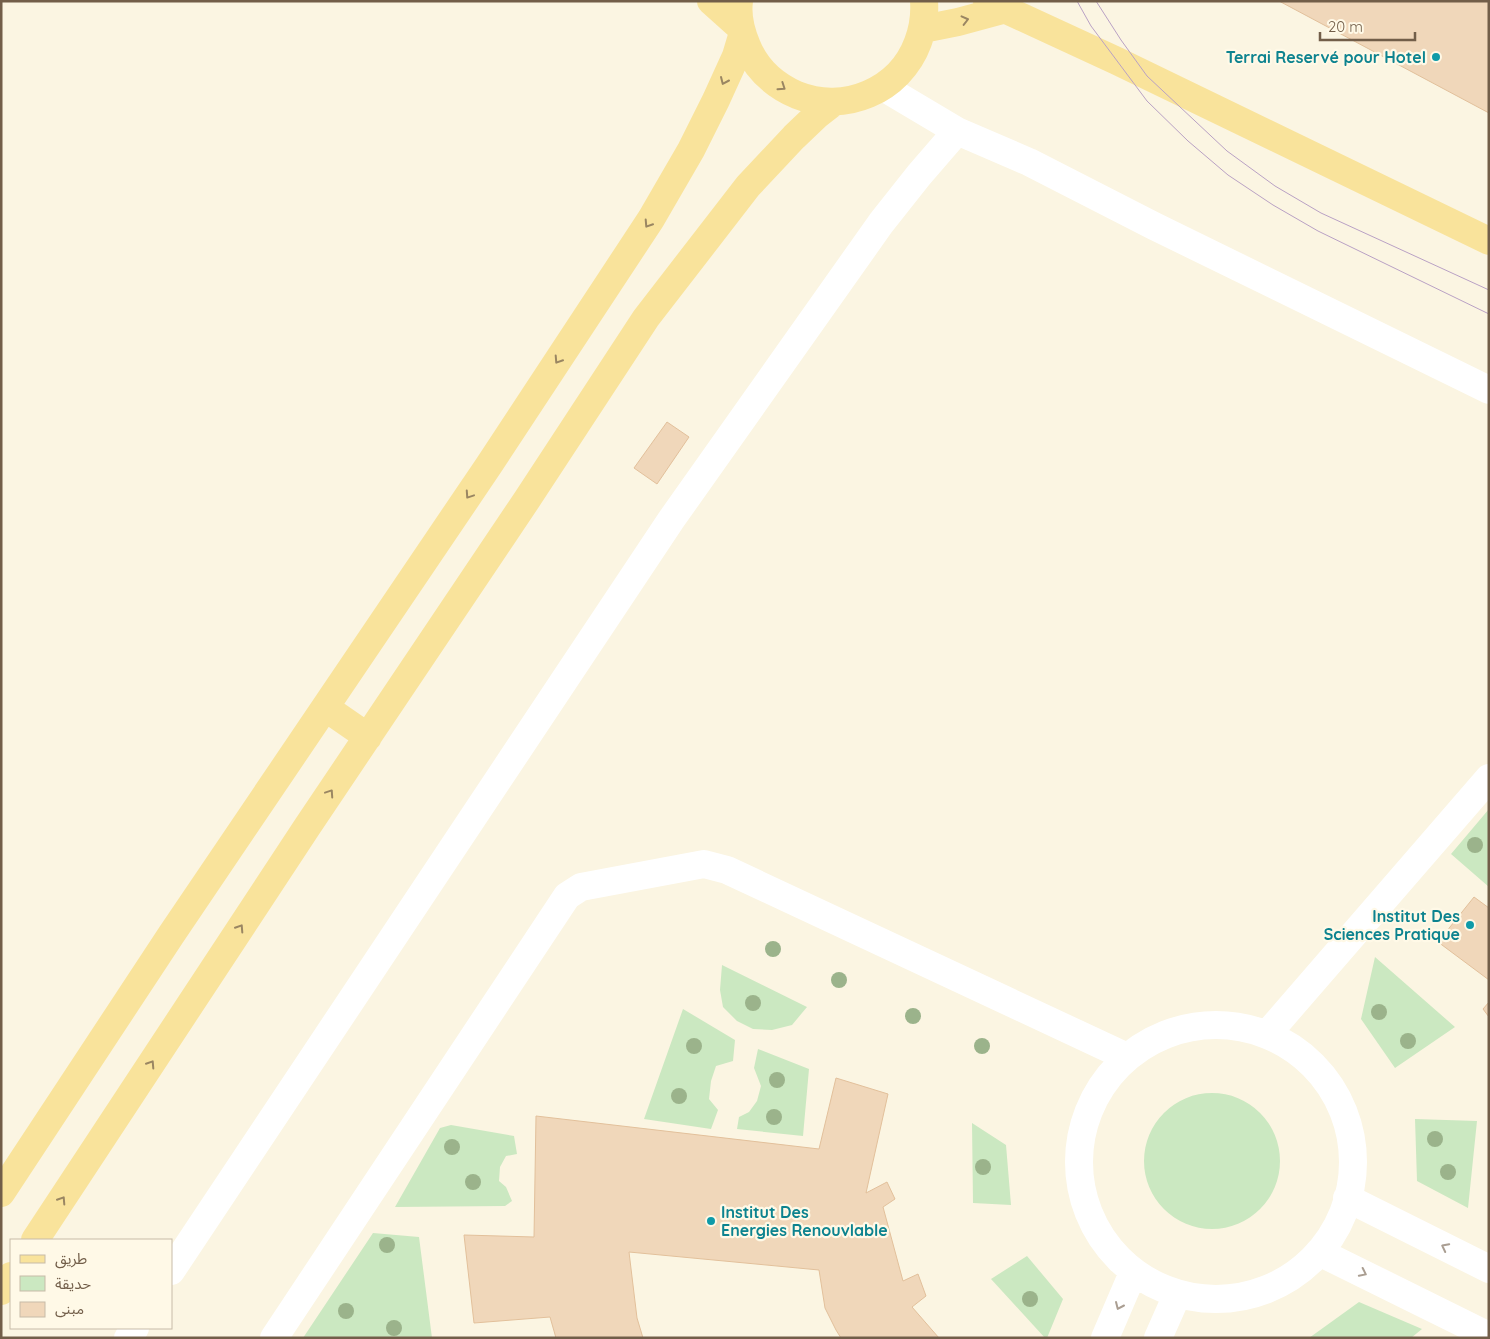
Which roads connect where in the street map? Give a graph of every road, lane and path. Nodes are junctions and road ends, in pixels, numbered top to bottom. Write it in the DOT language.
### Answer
graph roads {
  1 [pos="711,1"];
  2 [pos="924,1"];
  3 [pos="996,5"];
  4 [pos="740,21"];
  5 [pos="922,28"];
  6 [pos="883,87"];
  7 [pos="834,102"];
  8 [pos="956,131"];
  9 [pos="1489,241"];
  10 [pos="1489,390"];
  11 [pos="326,708"];
  12 [pos="368,737"];
  13 [pos="1489,778"];
  14 [pos="1269,1032"];
  15 [pos="1126,1057"];
  16 [pos="1,1193"];
  17 [pos="1347,1198"];
  18 [pos="36,1239"];
  19 [pos="1319,1252"];
  20 [pos="172,1269"];
  21 [pos="1489,1269"];
  22 [pos="1132,1275"];
  23 [pos="10,1278"];
  24 [pos="1,1291"];
  25 [pos="1177,1295"];
  26 [pos="1489,1336"];
  27 [pos="274,1338"];
  28 [pos="1105,1338"];
  29 [pos="1158,1338"];
  1 -- 4 [label="main road"];
  2 -- 5 [label="main road"];
  5 -- 3 [label="main road, one-way"];
  3 -- 9 [label="main road"];
  4 -- 7 [label="main road, one-way"];
  4 -- 11 [label="main road, one-way"];
  5 -- 6 [label="main road"];
  6 -- 7 [label="main road"];
  6 -- 8 [label="street"];
  7 -- 12 [label="main road"];
  8 -- 10 [label="street"];
  8 -- 20 [label="street"];
  11 -- 12 [label="main road"];
  11 -- 16 [label="main road"];
  18 -- 12 [label="main road, one-way"];
  13 -- 14 [label="street"];
  14 -- 15 [label="street"];
  14 -- 17 [label="street"];
  15 -- 22 [label="street"];
  15 -- 27 [label="street"];
  17 -- 19 [label="street"];
  21 -- 17 [label="street, one-way"];
  19 -- 25 [label="street"];
  19 -- 26 [label="street, one-way"];
  22 -- 25 [label="street"];
  22 -- 28 [label="street, one-way"];
  23 -- 24 [label="main road"];
  25 -- 29 [label="street"];
}
